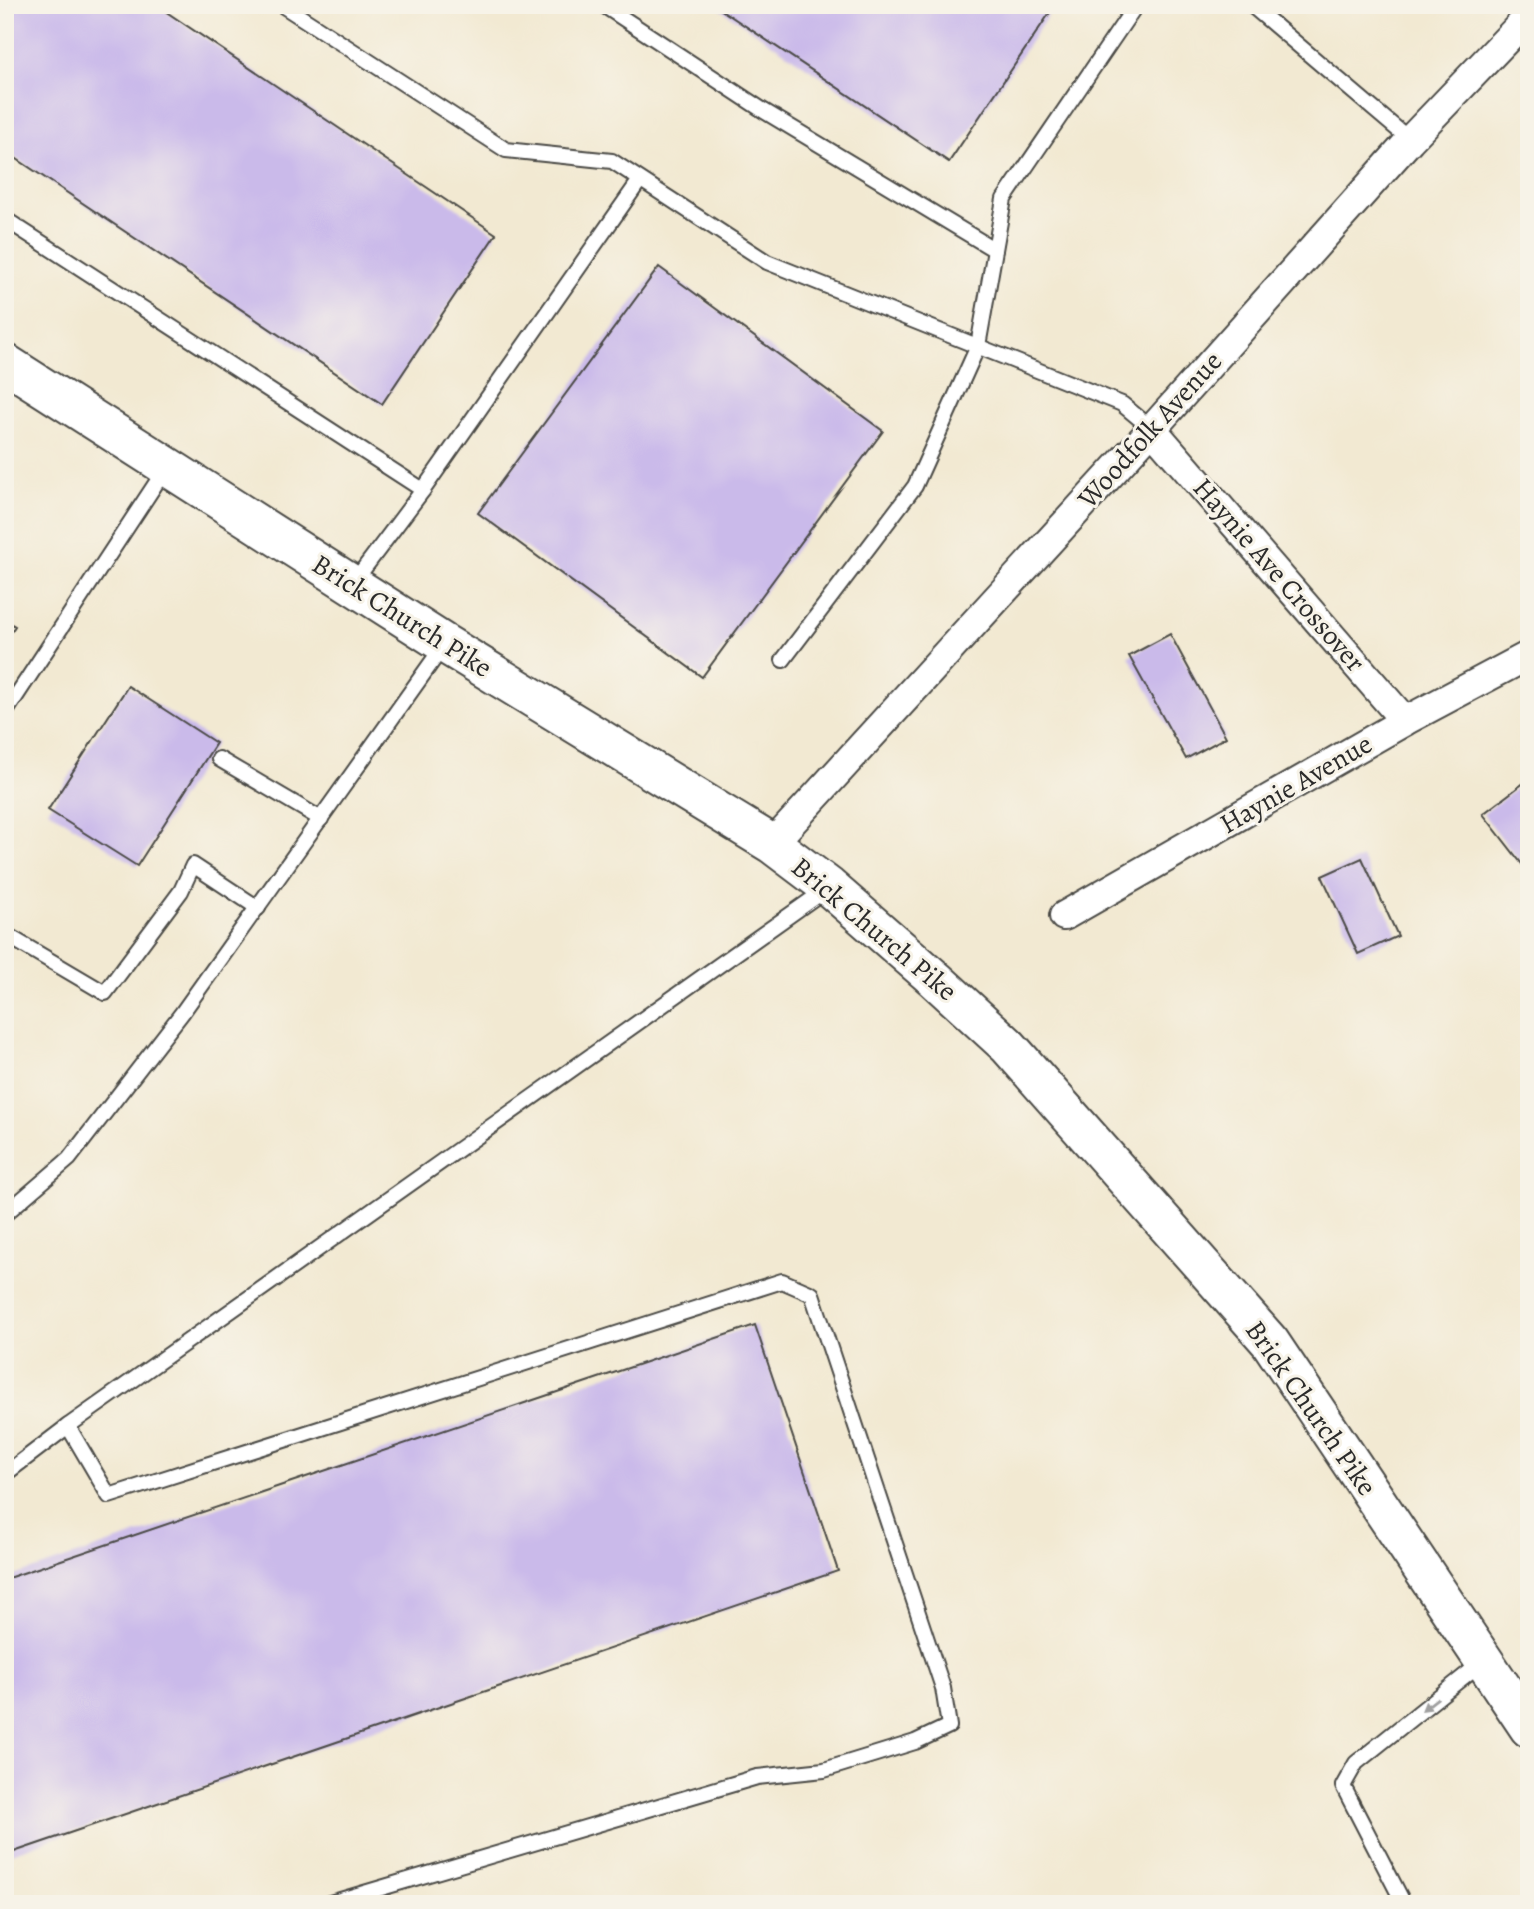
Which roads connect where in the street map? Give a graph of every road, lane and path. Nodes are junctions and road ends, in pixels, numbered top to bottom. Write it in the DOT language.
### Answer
graph roads {
  1 [pos="282,5"];
  2 [pos="603,5"];
  3 [pos="1136,5"];
  4 [pos="1251,5"];
  5 [pos="1529,16"];
  6 [pos="1410,141"];
  7 [pos="640,180"];
  8 [pos="5,219"];
  9 [pos="995,250"];
  10 [pos="978,346"];
  11 [pos="5,363"];
  12 [pos="1152,429"];
  13 [pos="167,467"];
  14 [pos="423,490"];
  15 [pos="351,585"];
  16 [pos="445,644"];
  17 [pos="1529,655"];
  18 [pos="783,660"];
  19 [pos="5,713"];
  20 [pos="1405,721"];
  21 [pos="219,759"];
  22 [pos="321,818"];
  23 [pos="772,844"];
  24 [pos="829,887"];
  25 [pos="258,908"];
  26 [pos="1065,916"];
  27 [pos="5,934"];
  28 [pos="5,1214"];
  29 [pos="68,1426"];
  30 [pos="5,1474"];
  31 [pos="1484,1661"];
  32 [pos="1529,1728"];
  33 [pos="327,1904"];
  34 [pos="1405,1904"];
  1 -- 7 [label="lane"];
  2 -- 9 [label="lane"];
  3 -- 9 [label="lane"];
  4 -- 6 [label="lane"];
  5 -- 6 [label="street, Woodfolk Avenue"];
  6 -- 12 [label="street, Woodfolk Avenue"];
  7 -- 10 [label="lane"];
  7 -- 14 [label="lane"];
  8 -- 14 [label="lane"];
  9 -- 10 [label="lane"];
  10 -- 12 [label="lane"];
  10 -- 18 [label="lane"];
  11 -- 13 [label="main road, Brick Church Pike"];
  12 -- 20 [label="street, Haynie Ave Crossover"];
  12 -- 23 [label="street, Woodfolk Avenue"];
  13 -- 15 [label="main road, Brick Church Pike"];
  13 -- 19 [label="lane"];
  14 -- 15 [label="lane"];
  15 -- 16 [label="main road, Brick Church Pike"];
  16 -- 22 [label="lane"];
  16 -- 23 [label="main road, Brick Church Pike"];
  17 -- 20 [label="street, Haynie Avenue"];
  20 -- 26 [label="street, Haynie Avenue"];
  21 -- 22 [label="lane"];
  22 -- 25 [label="lane"];
  23 -- 24 [label="main road, Brick Church Pike"];
  24 -- 29 [label="lane"];
  24 -- 31 [label="main road, Brick Church Pike"];
  25 -- 27 [label="lane"];
  25 -- 28 [label="lane"];
  29 -- 30 [label="lane"];
  29 -- 33 [label="lane"];
  31 -- 32 [label="main road, Brick Church Pike"];
  31 -- 34 [label="lane, one-way"];
}
